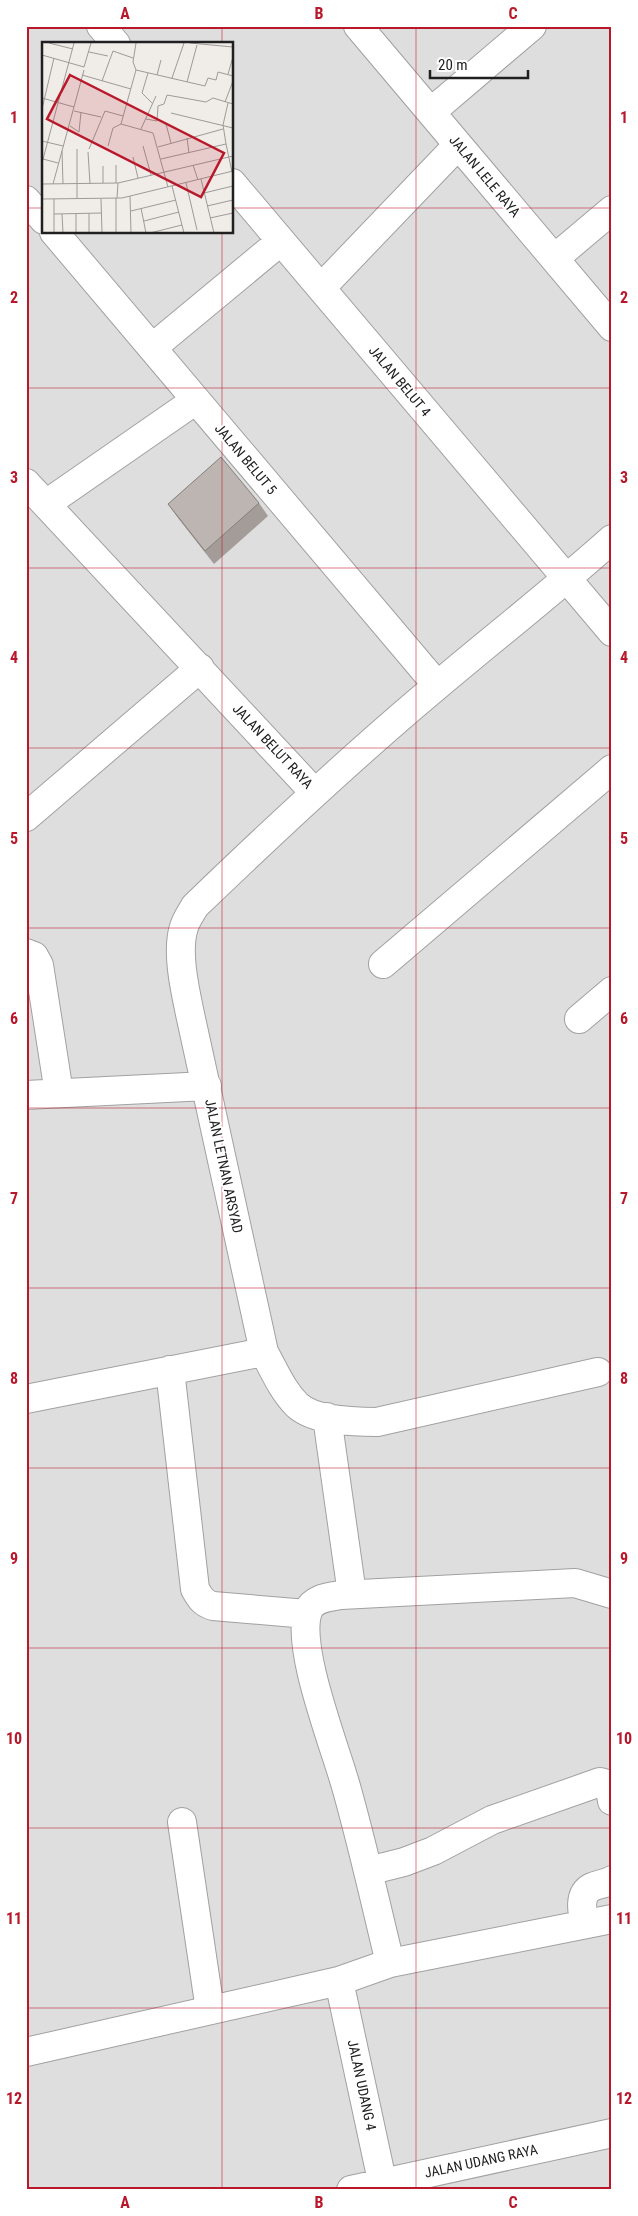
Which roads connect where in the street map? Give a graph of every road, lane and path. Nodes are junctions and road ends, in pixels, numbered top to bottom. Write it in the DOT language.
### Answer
graph roads {
  1 [pos="101,26"];
  2 [pos="358,26"];
  3 [pos="532,26"];
  4 [pos="114,42"];
  5 [pos="431,112"];
  6 [pos="458,145"];
  7 [pos="234,185"];
  8 [pos="26,200"];
  9 [pos="612,210"];
  10 [pos="42,218"];
  11 [pos="56,234"];
  12 [pos="281,241"];
  13 [pos="555,258"];
  14 [pos="321,288"];
  15 [pos="612,327"];
  16 [pos="152,348"];
  17 [pos="196,400"];
  18 [pos="26,483"];
  19 [pos="46,504"];
  20 [pos="612,539"];
  21 [pos="566,580"];
  22 [pos="612,632"];
  23 [pos="200,668"];
  24 [pos="438,685"];
  25 [pos="612,769"];
  26 [pos="314,792"];
  27 [pos="26,817"];
  28 [pos="26,953"];
  29 [pos="383,964"];
  30 [pos="612,991"];
  31 [pos="579,1019"];
  32 [pos="207,1086"];
  33 [pos="59,1093"];
  34 [pos="26,1095"];
  35 [pos="264,1352"];
  36 [pos="170,1370"];
  37 [pos="598,1372"];
  38 [pos="26,1399"];
  39 [pos="327,1417"];
  40 [pos="352,1594"];
  41 [pos="612,1594"];
  42 [pos="307,1614"];
  43 [pos="612,1801"];
  44 [pos="182,1822"];
  45 [pos="368,1871"];
  46 [pos="612,1880"];
  47 [pos="612,1919"];
  48 [pos="586,1924"];
  49 [pos="390,1963"];
  50 [pos="339,1981"];
  51 [pos="210,2010"];
  52 [pos="26,2052"];
  53 [pos="612,2133"];
  54 [pos="384,2186"];
  55 [pos="351,2190"];
  1 -- 4 [label="street"];
  2 -- 5 [label="street, JALAN LELE RAYA"];
  3 -- 5 [label="street"];
  5 -- 6 [label="street, JALAN LELE RAYA"];
  6 -- 13 [label="street, JALAN LELE RAYA"];
  6 -- 14 [label="street"];
  7 -- 12 [label="street, JALAN BELUT 4"];
  8 -- 10 [label="street"];
  9 -- 13 [label="street"];
  11 -- 16 [label="street, JALAN BELUT 5"];
  12 -- 14 [label="street, JALAN BELUT 4"];
  12 -- 16 [label="street"];
  13 -- 15 [label="street, JALAN LELE RAYA"];
  14 -- 21 [label="street, JALAN BELUT 4"];
  16 -- 17 [label="street, JALAN BELUT 5"];
  17 -- 19 [label="street"];
  17 -- 24 [label="street, JALAN BELUT 5"];
  18 -- 19 [label="street, JALAN BELUT RAYA"];
  19 -- 23 [label="street, JALAN BELUT RAYA"];
  20 -- 21 [label="street, JALAN BELUT RAYA"];
  21 -- 22 [label="street, JALAN BELUT 4"];
  21 -- 24 [label="street, JALAN BELUT RAYA"];
  23 -- 26 [label="street, JALAN BELUT RAYA"];
  23 -- 27 [label="street"];
  24 -- 26 [label="street, JALAN BELUT RAYA"];
  25 -- 29 [label="street"];
  26 -- 32 [label="street, JALAN LETNAN ARSYAD"];
  28 -- 33 [label="street"];
  30 -- 31 [label="street"];
  32 -- 33 [label="street"];
  32 -- 35 [label="street, JALAN LETNAN ARSYAD"];
  33 -- 34 [label="street"];
  35 -- 36 [label="street"];
  35 -- 39 [label="street, JALAN LETNAN ARSYAD"];
  36 -- 38 [label="street"];
  36 -- 42 [label="street"];
  37 -- 39 [label="street, JALAN LETNAN ARSYAD"];
  39 -- 40 [label="street"];
  40 -- 41 [label="street"];
  40 -- 42 [label="street"];
  42 -- 45 [label="street"];
  43 -- 45 [label="street"];
  44 -- 51 [label="street"];
  45 -- 49 [label="street"];
  46 -- 48 [label="street"];
  47 -- 48 [label="street"];
  48 -- 49 [label="street"];
  49 -- 50 [label="street"];
  50 -- 51 [label="street"];
  50 -- 54 [label="street, JALAN UDANG 4"];
  51 -- 52 [label="street"];
  53 -- 54 [label="street, JALAN UDANG RAYA"];
  54 -- 55 [label="street, JALAN UDANG RAYA"];
}
